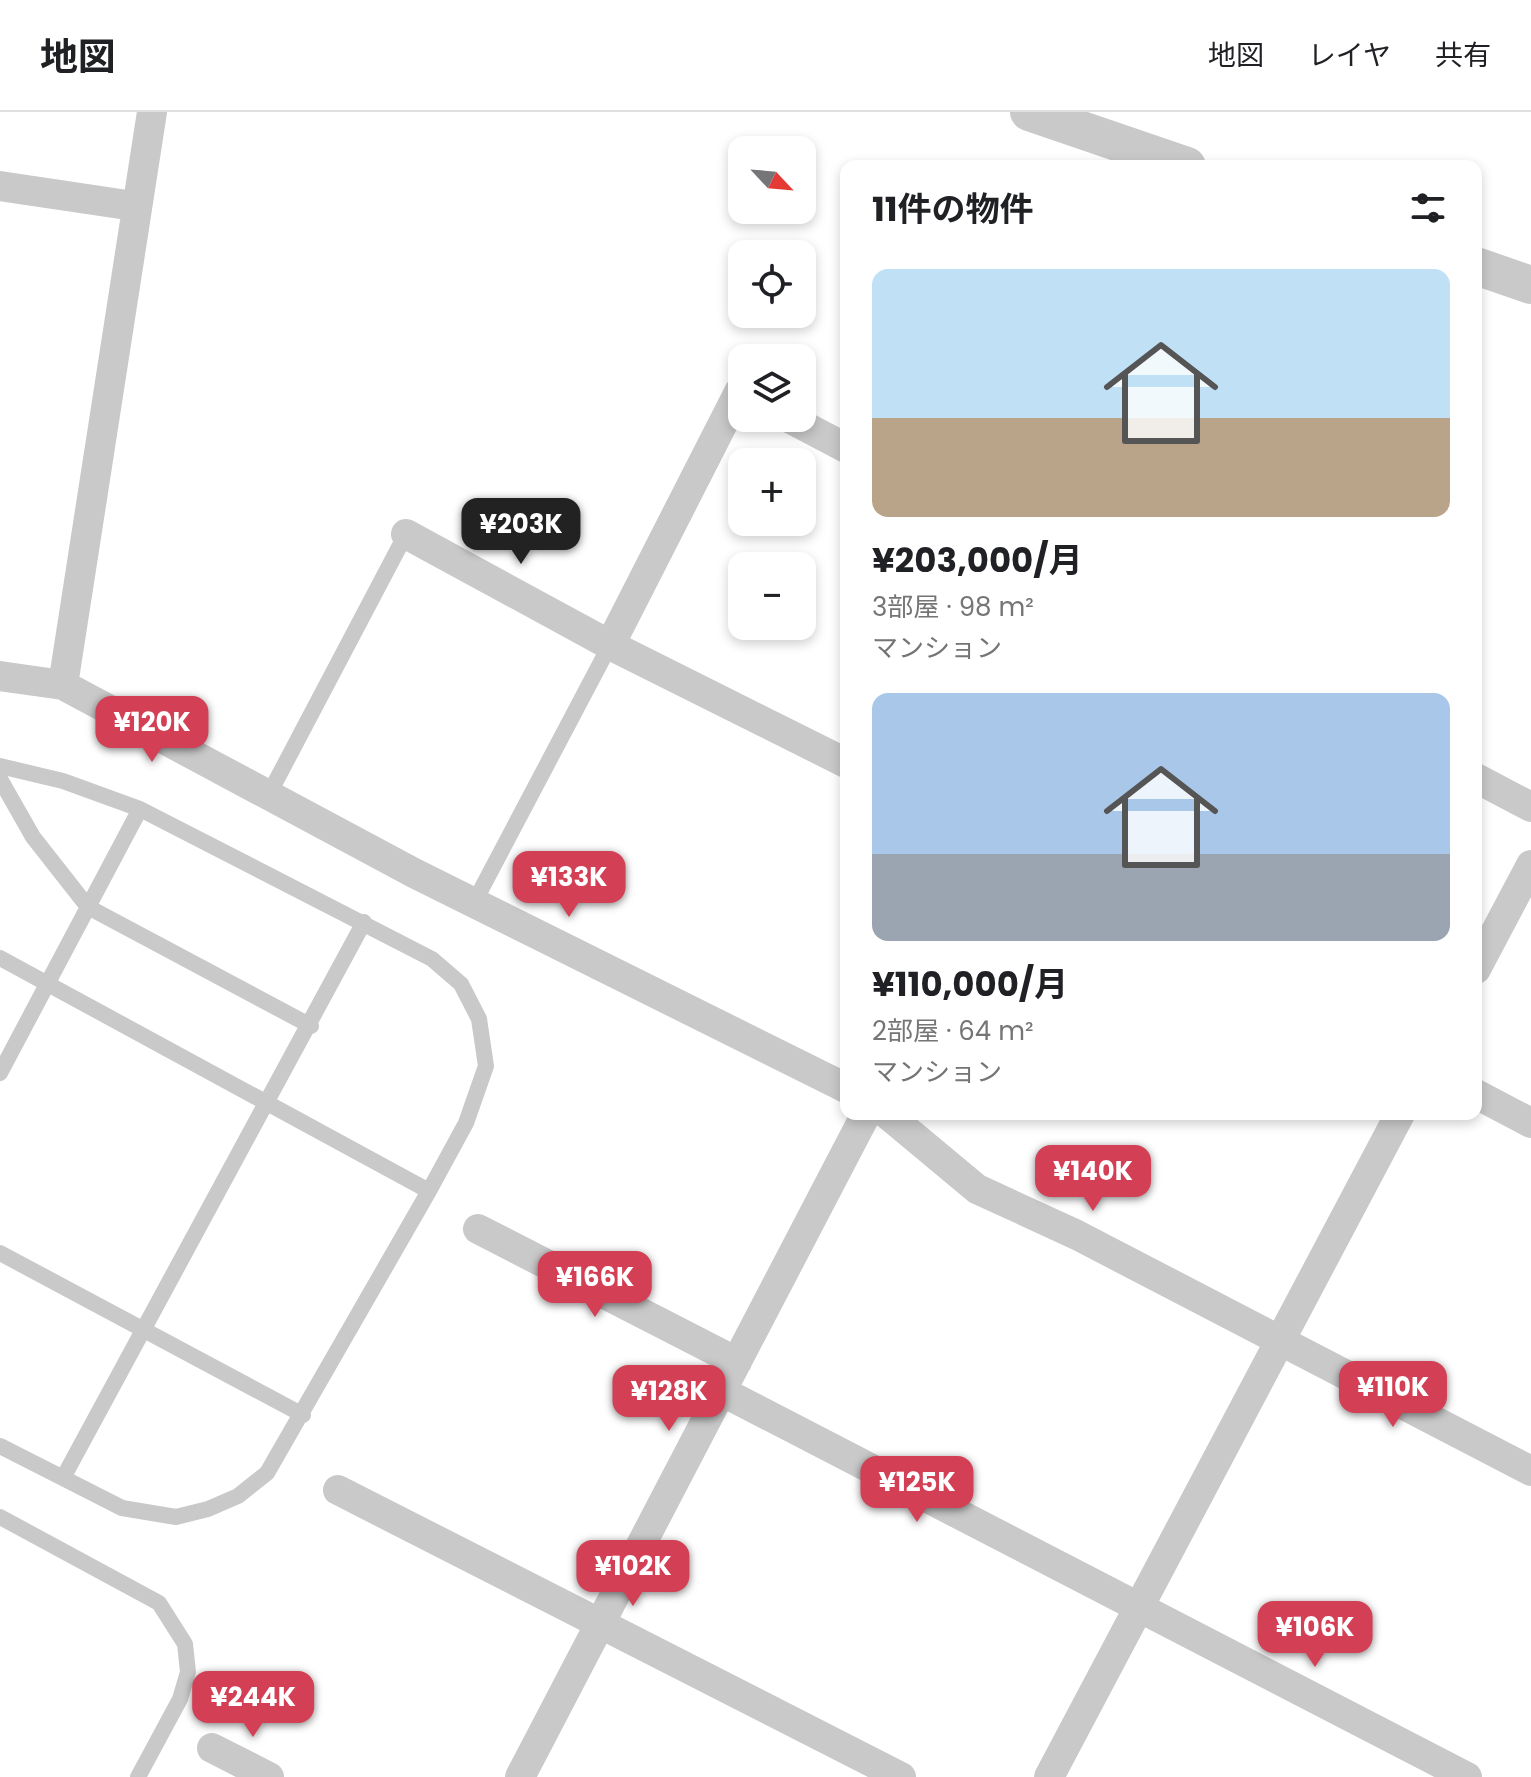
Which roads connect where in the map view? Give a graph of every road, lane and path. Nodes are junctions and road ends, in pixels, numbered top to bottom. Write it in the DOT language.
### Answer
graph roads {
  1 [pos="152,112"];
  2 [pos="1029,112"];
  3 [pos="1169,160"];
  4 [pos="0,186"];
  5 [pos="134,206"];
  6 [pos="1482,268"];
  7 [pos="1531,285"];
  8 [pos="728,414"];
  9 [pos="816,432"];
  10 [pos="840,445"];
  11 [pos="406,534"];
  12 [pos="610,645"];
  13 [pos="0,676"];
  14 [pos="63,685"];
  15 [pos="840,760"];
  16 [pos="0,766"];
  17 [pos="0,779"];
  18 [pos="1482,781"];
  19 [pos="268,796"];
  20 [pos="1531,807"];
  21 [pos="140,809"];
  22 [pos="1531,865"];
  23 [pos="475,901"];
  24 [pos="88,907"];
  25 [pos="364,922"];
  26 [pos="0,958"];
  27 [pos="1482,958"];
  28 [pos="47,984"];
  29 [pos="311,1026"];
  30 [pos="0,1073"];
  31 [pos="840,1085"];
  32 [pos="1482,1097"];
  33 [pos="267,1103"];
  34 [pos="863,1120"];
  35 [pos="894,1120"];
  36 [pos="1397,1120"];
  37 [pos="1531,1123"];
  38 [pos="429,1191"];
  39 [pos="478,1229"];
  40 [pos="0,1253"];
  41 [pos="144,1331"];
  42 [pos="1281,1339"];
  43 [pos="737,1362"];
  44 [pos="721,1391"];
  45 [pos="303,1415"];
  46 [pos="0,1446"];
  47 [pos="1531,1471"];
  48 [pos="63,1478"];
  49 [pos="338,1490"];
  50 [pos="0,1517"];
  51 [pos="1138,1610"];
  52 [pos="600,1622"];
  53 [pos="212,1748"];
  54 [pos="138,1777"];
  55 [pos="269,1777"];
  56 [pos="520,1777"];
  57 [pos="901,1777"];
  58 [pos="1049,1777"];
  59 [pos="1467,1777"];
  1 -- 5 [label="street"];
  2 -- 3 [label="street"];
  4 -- 5 [label="street"];
  5 -- 14 [label="street"];
  6 -- 7 [label="street"];
  8 -- 12 [label="street"];
  9 -- 10 [label="street"];
  11 -- 12 [label="street"];
  11 -- 19 [label="lane"];
  12 -- 15 [label="street"];
  12 -- 23 [label="lane"];
  13 -- 14 [label="street"];
  14 -- 19 [label="street"];
  16 -- 21 [label="lane"];
  17 -- 24 [label="lane"];
  18 -- 20 [label="street"];
  19 -- 23 [label="street"];
  21 -- 24 [label="lane"];
  21 -- 25 [label="lane"];
  22 -- 27 [label="street"];
  23 -- 31 [label="street"];
  24 -- 28 [label="lane"];
  24 -- 29 [label="lane"];
  25 -- 29 [label="lane"];
  25 -- 38 [label="lane"];
  26 -- 28 [label="lane"];
  28 -- 30 [label="lane"];
  28 -- 33 [label="lane"];
  29 -- 33 [label="lane"];
  32 -- 37 [label="street"];
  33 -- 38 [label="lane"];
  33 -- 41 [label="lane"];
  34 -- 43 [label="street"];
  35 -- 42 [label="street"];
  36 -- 42 [label="street"];
  38 -- 45 [label="lane"];
  39 -- 43 [label="street"];
  40 -- 41 [label="lane"];
  41 -- 45 [label="lane"];
  41 -- 48 [label="lane"];
  42 -- 47 [label="street"];
  42 -- 51 [label="street"];
  43 -- 44 [label="street"];
  44 -- 51 [label="street"];
  44 -- 52 [label="street"];
  45 -- 48 [label="lane"];
  46 -- 48 [label="lane"];
  49 -- 52 [label="street"];
  50 -- 54 [label="lane"];
  51 -- 58 [label="street"];
  51 -- 59 [label="street"];
  52 -- 56 [label="street"];
  52 -- 57 [label="street"];
  53 -- 55 [label="street"];
}
